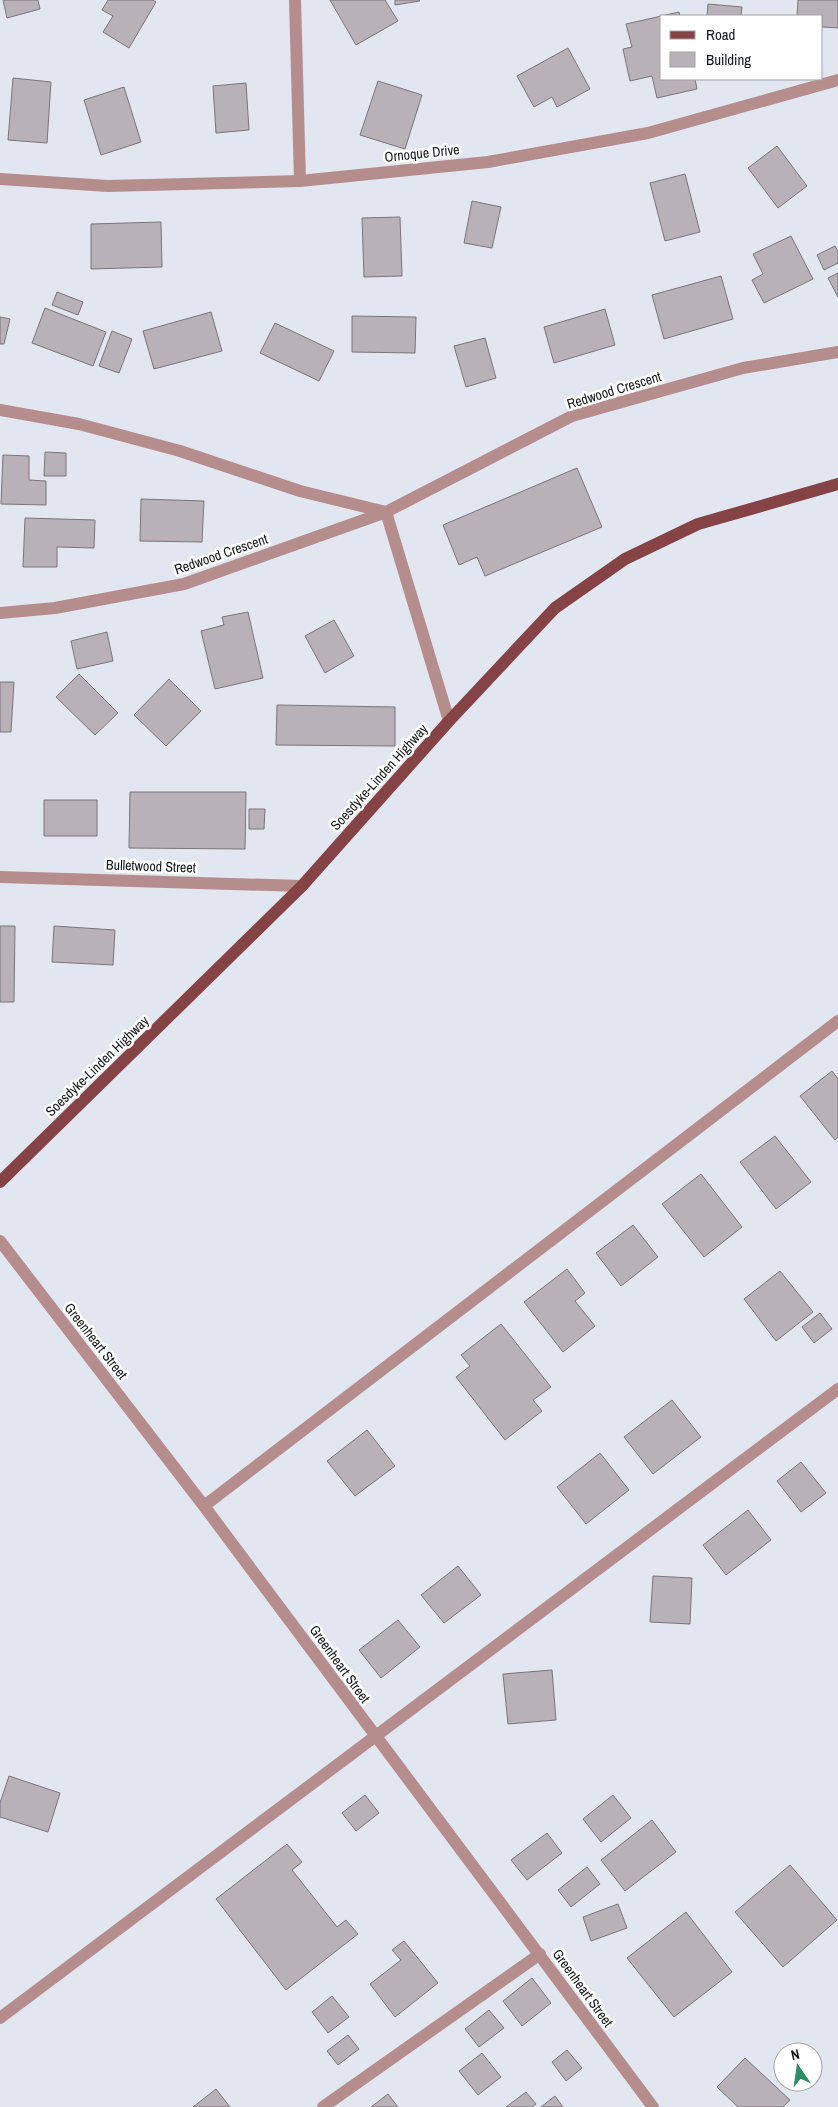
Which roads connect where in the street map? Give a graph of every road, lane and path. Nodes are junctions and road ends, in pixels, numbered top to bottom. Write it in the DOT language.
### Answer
graph roads {
  1 [pos="295,0"];
  2 [pos="838,80"];
  3 [pos="0,179"];
  4 [pos="300,181"];
  5 [pos="838,352"];
  6 [pos="0,410"];
  7 [pos="838,483"];
  8 [pos="386,512"];
  9 [pos="0,613"];
  10 [pos="449,721"];
  11 [pos="0,876"];
  12 [pos="302,886"];
  13 [pos="838,1021"];
  14 [pos="0,1182"];
  15 [pos="0,1241"];
  16 [pos="838,1389"];
  17 [pos="204,1506"];
  18 [pos="374,1736"];
  19 [pos="540,1954"];
  20 [pos="0,2018"];
  21 [pos="322,2107"];
  22 [pos="653,2107"];
  1 -- 4 [label="street"];
  2 -- 4 [label="street, Ornoque Drive"];
  3 -- 4 [label="street, Ornoque Drive"];
  5 -- 8 [label="street, Redwood Crescent"];
  6 -- 8 [label="street"];
  7 -- 10 [label="main road, Soesdyke-Linden Highway"];
  8 -- 9 [label="street, Redwood Crescent"];
  8 -- 10 [label="street"];
  10 -- 12 [label="main road, Soesdyke-Linden Highway"];
  11 -- 12 [label="street, Bulletwood Street"];
  12 -- 14 [label="main road, Soesdyke-Linden Highway"];
  13 -- 17 [label="street"];
  15 -- 17 [label="street, Greenheart Street"];
  16 -- 18 [label="street"];
  17 -- 18 [label="street, Greenheart Street"];
  18 -- 19 [label="street, Greenheart Street"];
  18 -- 20 [label="street"];
  19 -- 21 [label="street"];
  19 -- 22 [label="street, Greenheart Street"];
}
